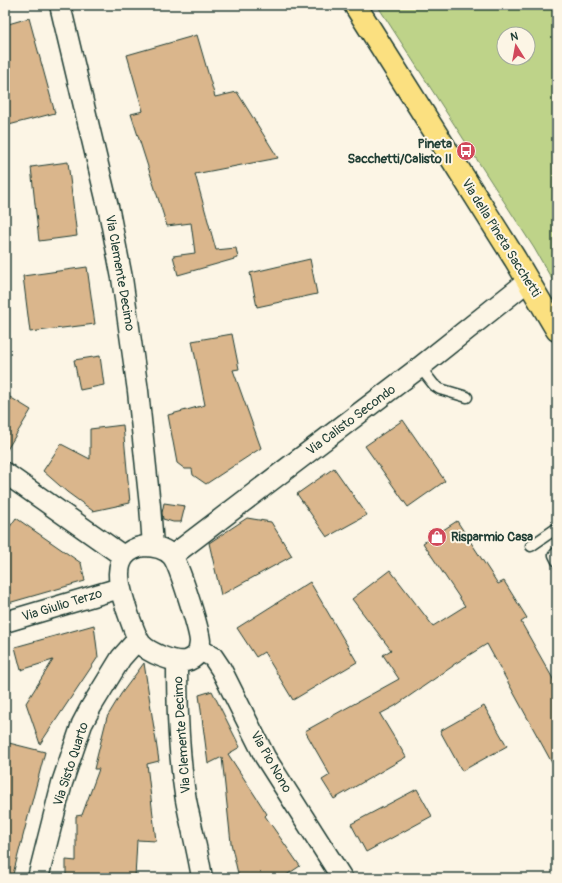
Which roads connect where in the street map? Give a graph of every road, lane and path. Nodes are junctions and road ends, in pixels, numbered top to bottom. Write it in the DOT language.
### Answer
graph roads {
  1 [pos="60,5"];
  2 [pos="355,5"];
  3 [pos="528,280"];
  4 [pos="557,330"];
  5 [pos="420,368"];
  6 [pos="467,396"];
  7 [pos="5,473"];
  8 [pos="557,528"];
  9 [pos="153,546"];
  10 [pos="531,546"];
  11 [pos="557,552"];
  12 [pos="124,556"];
  13 [pos="172,556"];
  14 [pos="557,561"];
  15 [pos="120,588"];
  16 [pos="5,622"];
  17 [pos="138,639"];
  18 [pos="199,648"];
  19 [pos="178,662"];
  20 [pos="38,878"];
  21 [pos="202,878"];
  22 [pos="342,878"];
  1 -- 9 [label="street, Via Clemente Decimo"];
  2 -- 3 [label="main road, Via della Pineta Sacchetti"];
  3 -- 4 [label="main road, Via della Pineta Sacchetti"];
  3 -- 5 [label="street, Via Calisto Secondo"];
  5 -- 6 [label="lane"];
  5 -- 13 [label="street, Via Calisto Secondo"];
  7 -- 12 [label="street"];
  8 -- 10 [label="lane"];
  9 -- 12 [label="street"];
  9 -- 13 [label="street"];
  11 -- 14 [label="lane"];
  12 -- 15 [label="street"];
  13 -- 18 [label="street"];
  15 -- 16 [label="street, Via Giulio Terzo"];
  15 -- 17 [label="street"];
  17 -- 19 [label="street"];
  17 -- 20 [label="street, Via Sisto Quarto"];
  18 -- 19 [label="street"];
  18 -- 22 [label="street, Via Pio Nono"];
  19 -- 21 [label="street, Via Clemente Decimo"];
}
